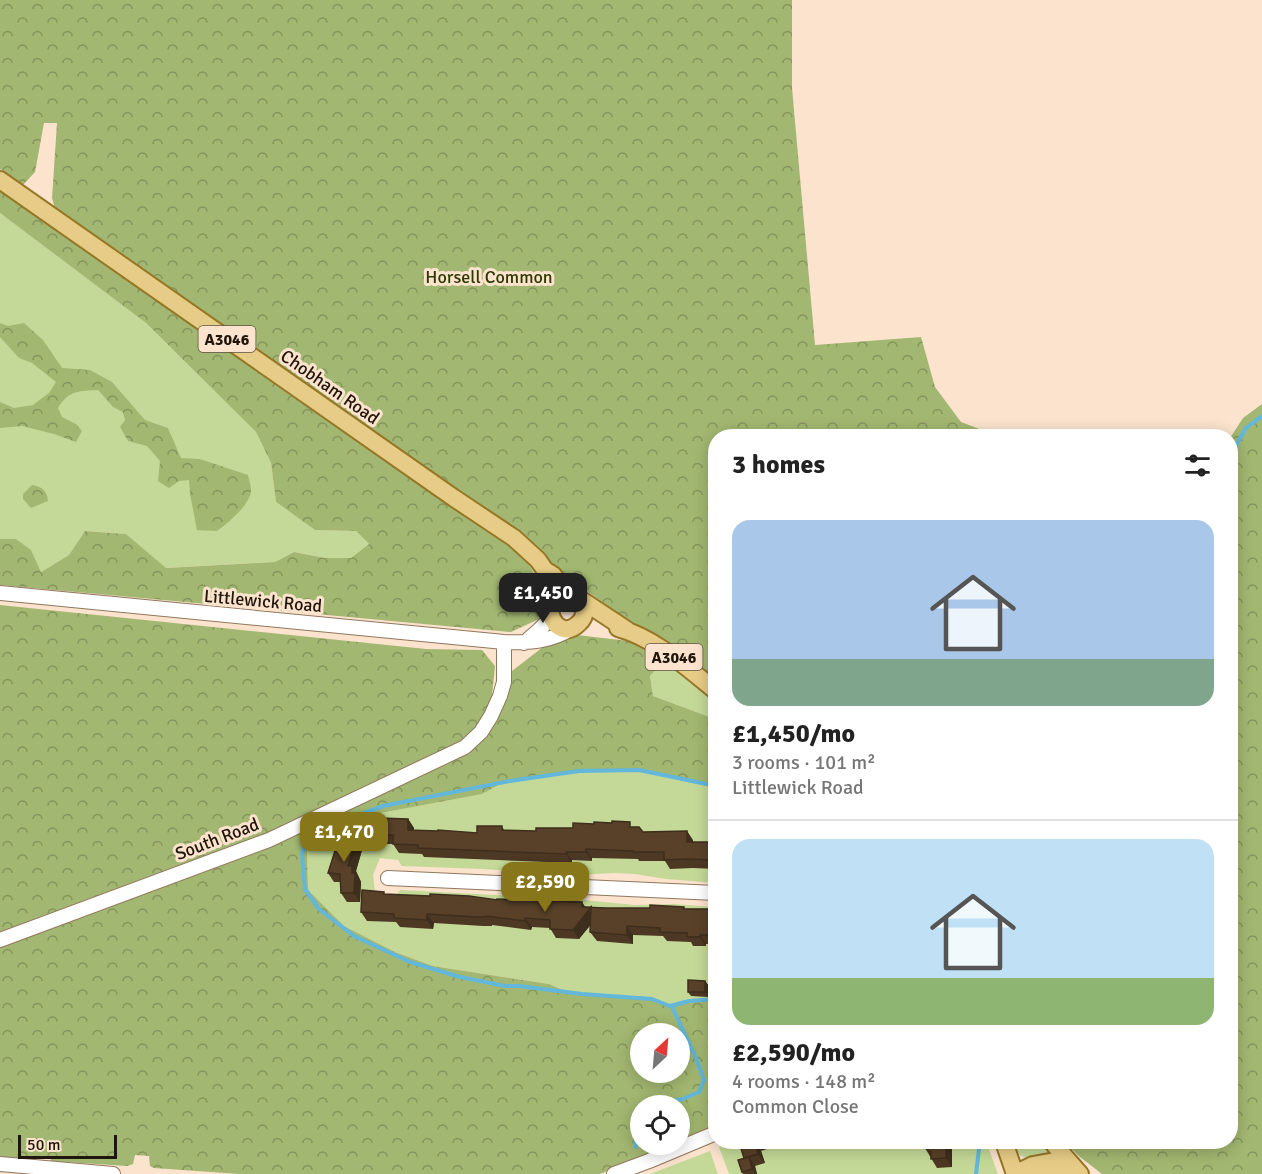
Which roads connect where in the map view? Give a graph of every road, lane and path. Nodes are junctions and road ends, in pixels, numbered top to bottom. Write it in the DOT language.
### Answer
graph roads {
  1 [pos="0,180"];
  2 [pos="544,570"];
  3 [pos="0,593"];
  4 [pos="575,597"];
  5 [pos="551,611"];
  6 [pos="577,624"];
  7 [pos="627,630"];
  8 [pos="504,642"];
  9 [pos="524,643"];
  10 [pos="708,685"];
  11 [pos="388,878"];
  12 [pos="708,893"];
  13 [pos="0,940"];
  14 [pos="708,1136"];
  15 [pos="1007,1149"];
  16 [pos="1056,1149"];
  17 [pos="0,1164"];
  18 [pos="1064,1166"];
  19 [pos="50,1171"];
  20 [pos="1018,1172"];
  21 [pos="112,1174"];
  22 [pos="614,1174"];
  23 [pos="1080,1174"];
  1 -- 2 [label="main road, Chobham Road / A3046"];
  2 -- 4 [label="main road, Chobham Road / A3046"];
  2 -- 5 [label="main road, Chobham Road / A3046"];
  3 -- 8 [label="street, Littlewick Road"];
  4 -- 5 [label="main road"];
  4 -- 6 [label="main road"];
  4 -- 7 [label="main road, Chobham Road / A3046"];
  5 -- 6 [label="main road"];
  5 -- 9 [label="street"];
  6 -- 7 [label="main road, Chobham Road / A3046"];
  6 -- 9 [label="street, Littlewick Road"];
  7 -- 10 [label="main road, Chobham Road / A3046"];
  8 -- 9 [label="street, Littlewick Road"];
  8 -- 13 [label="street, South Road"];
  11 -- 12 [label="street"];
  14 -- 22 [label="street"];
  15 -- 20 [label="main road"];
  16 -- 18 [label="main road"];
  17 -- 19 [label="street"];
  18 -- 20 [label="main road"];
  18 -- 23 [label="main road"];
  19 -- 21 [label="street"];
}
